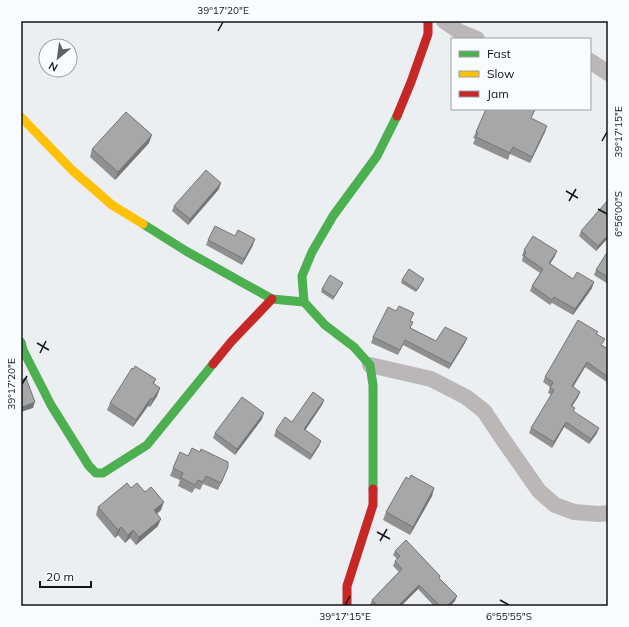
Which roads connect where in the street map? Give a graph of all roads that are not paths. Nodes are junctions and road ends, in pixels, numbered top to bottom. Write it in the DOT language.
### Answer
graph roads {
  1 [pos="428,21"];
  2 [pos="444,21"];
  3 [pos="475,38"];
  4 [pos="591,62"];
  5 [pos="608,73"];
  6 [pos="21,117"];
  7 [pos="272,299"];
  8 [pos="304,302"];
  9 [pos="21,342"];
  10 [pos="370,365"];
  11 [pos="608,513"];
  12 [pos="347,606"];
  1 -- 8 [label="street"];
  2 -- 3 [label="street"];
  4 -- 5 [label="street"];
  6 -- 7 [label="street"];
  7 -- 8 [label="street"];
  7 -- 9 [label="street"];
  8 -- 10 [label="street"];
  10 -- 11 [label="street"];
  10 -- 12 [label="street"];
}
